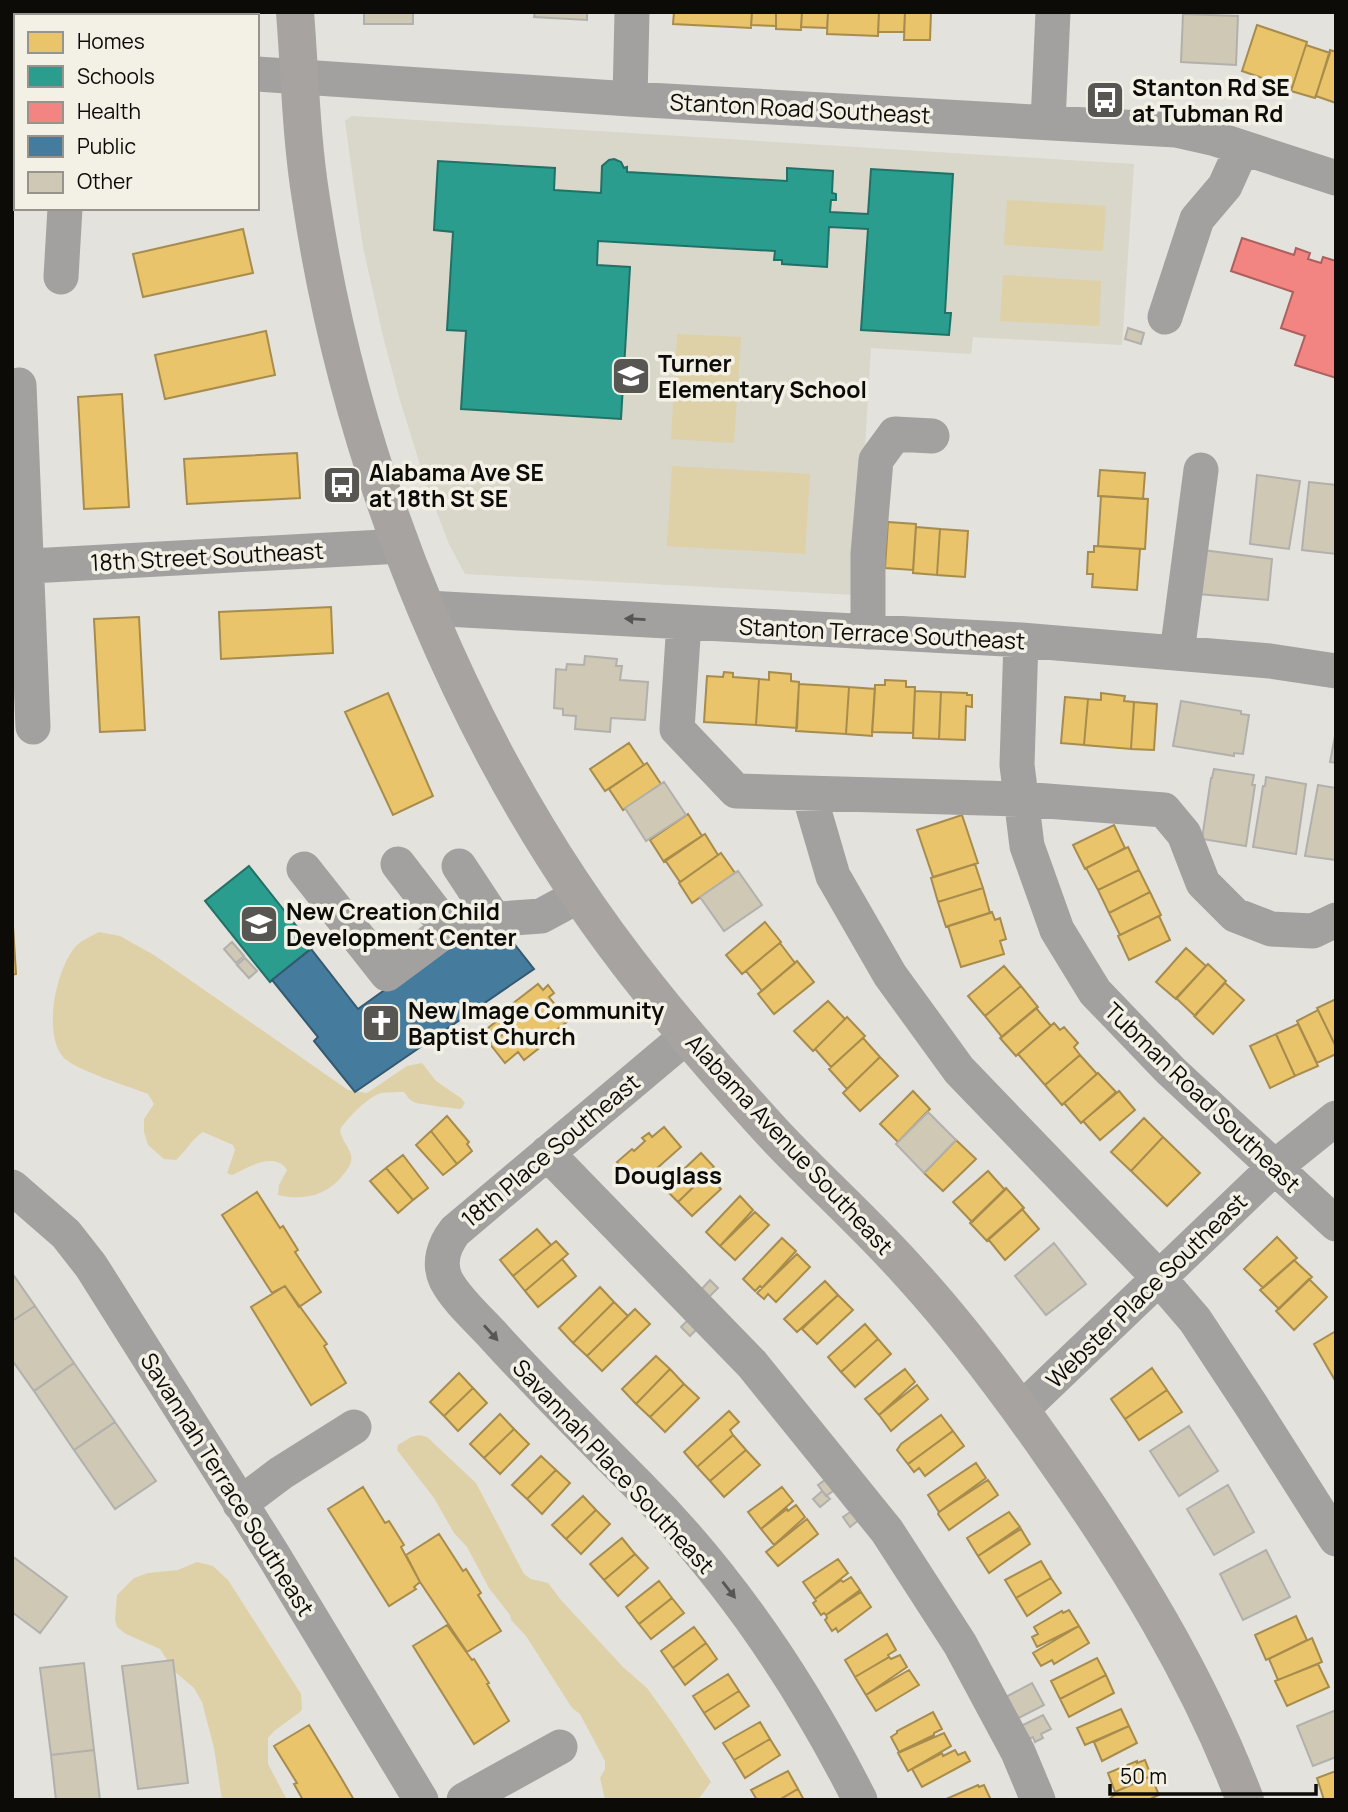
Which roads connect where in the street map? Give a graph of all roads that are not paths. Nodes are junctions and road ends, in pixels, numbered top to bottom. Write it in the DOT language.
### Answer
graph roads {
  1 [pos="295,12"];
  2 [pos="632,12"];
  3 [pos="1053,12"];
  4 [pos="259,74"];
  5 [pos="301,77"];
  6 [pos="630,99"];
  7 [pos="1048,122"];
  8 [pos="1242,148"];
  9 [pos="1336,178"];
  10 [pos="65,210"];
  11 [pos="61,277"];
  12 [pos="1165,317"];
  13 [pos="19,385"];
  14 [pos="932,436"];
  15 [pos="1202,470"];
  16 [pos="401,545"];
  17 [pos="19,567"];
  18 [pos="427,608"];
  19 [pos="684,622"];
  20 [pos="868,632"];
  21 [pos="1021,640"];
  22 [pos="1177,653"];
  23 [pos="1336,671"];
  24 [pos="33,727"];
  25 [pos="809,794"];
  26 [pos="1021,799"];
  27 [pos="398,864"];
  28 [pos="459,866"];
  29 [pos="304,869"];
  30 [pos="580,895"];
  31 [pos="494,919"];
  32 [pos="1336,920"];
  33 [pos="457,922"];
  34 [pos="688,1035"];
  35 [pos="1336,1118"];
  36 [pos="547,1153"];
  37 [pos="1275,1167"];
  38 [pos="12,1187"];
  39 [pos="1336,1224"];
  40 [pos="1159,1278"];
  41 [pos="447,1282"];
  42 [pos="1021,1410"];
  43 [pos="354,1427"];
  44 [pos="240,1504"];
  45 [pos="1336,1539"];
  46 [pos="560,1747"];
  47 [pos="421,1800"];
  48 [pos="464,1800"];
  49 [pos="860,1800"];
  50 [pos="1038,1800"];
  51 [pos="1245,1800"];
  1 -- 5 [label="main road, Alabama Avenue Southeast"];
  2 -- 6 [label="street"];
  3 -- 7 [label="street"];
  4 -- 5 [label="street, Stanton Road Southeast"];
  5 -- 6 [label="street, Stanton Road Southeast"];
  5 -- 16 [label="main road, Alabama Avenue Southeast"];
  6 -- 7 [label="street, Stanton Road Southeast"];
  7 -- 8 [label="street, Stanton Road Southeast"];
  8 -- 9 [label="street, Stanton Road Southeast"];
  8 -- 12 [label="street"];
  10 -- 11 [label="street"];
  13 -- 17 [label="street"];
  14 -- 20 [label="street"];
  15 -- 22 [label="street"];
  16 -- 17 [label="street, 18th Street Southeast"];
  16 -- 18 [label="main road, Alabama Avenue Southeast"];
  17 -- 24 [label="street"];
  19 -- 18 [label="street, Stanton Terrace Southeast, one-way"];
  18 -- 30 [label="main road, Alabama Avenue Southeast"];
  19 -- 20 [label="street, Stanton Terrace Southeast"];
  19 -- 25 [label="street"];
  20 -- 21 [label="street, Stanton Terrace Southeast"];
  21 -- 22 [label="street, Stanton Terrace Southeast"];
  21 -- 26 [label="street, Tubman Road Southeast"];
  22 -- 23 [label="street, Stanton Terrace Southeast"];
  25 -- 26 [label="street"];
  25 -- 40 [label="street"];
  26 -- 32 [label="street"];
  26 -- 37 [label="street, Tubman Road Southeast"];
  27 -- 33 [label="street"];
  28 -- 31 [label="street"];
  29 -- 33 [label="street"];
  30 -- 31 [label="street"];
  30 -- 34 [label="main road, Alabama Avenue Southeast"];
  31 -- 33 [label="street"];
  34 -- 36 [label="street, 18th Place Southeast"];
  34 -- 42 [label="main road, Alabama Avenue Southeast"];
  35 -- 37 [label="street, Webster Place Southeast"];
  36 -- 41 [label="street, 18th Place Southeast"];
  36 -- 50 [label="street"];
  37 -- 39 [label="street, Tubman Road Southeast"];
  37 -- 40 [label="street, Webster Place Southeast"];
  38 -- 44 [label="street, Savannah Terrace Southeast"];
  40 -- 42 [label="street, Webster Place Southeast"];
  40 -- 45 [label="street"];
  41 -- 49 [label="street, Savannah Place Southeast, one-way"];
  42 -- 51 [label="main road, Alabama Avenue Southeast"];
  43 -- 44 [label="street"];
  44 -- 47 [label="street, Savannah Terrace Southeast"];
  46 -- 48 [label="street"];
}
